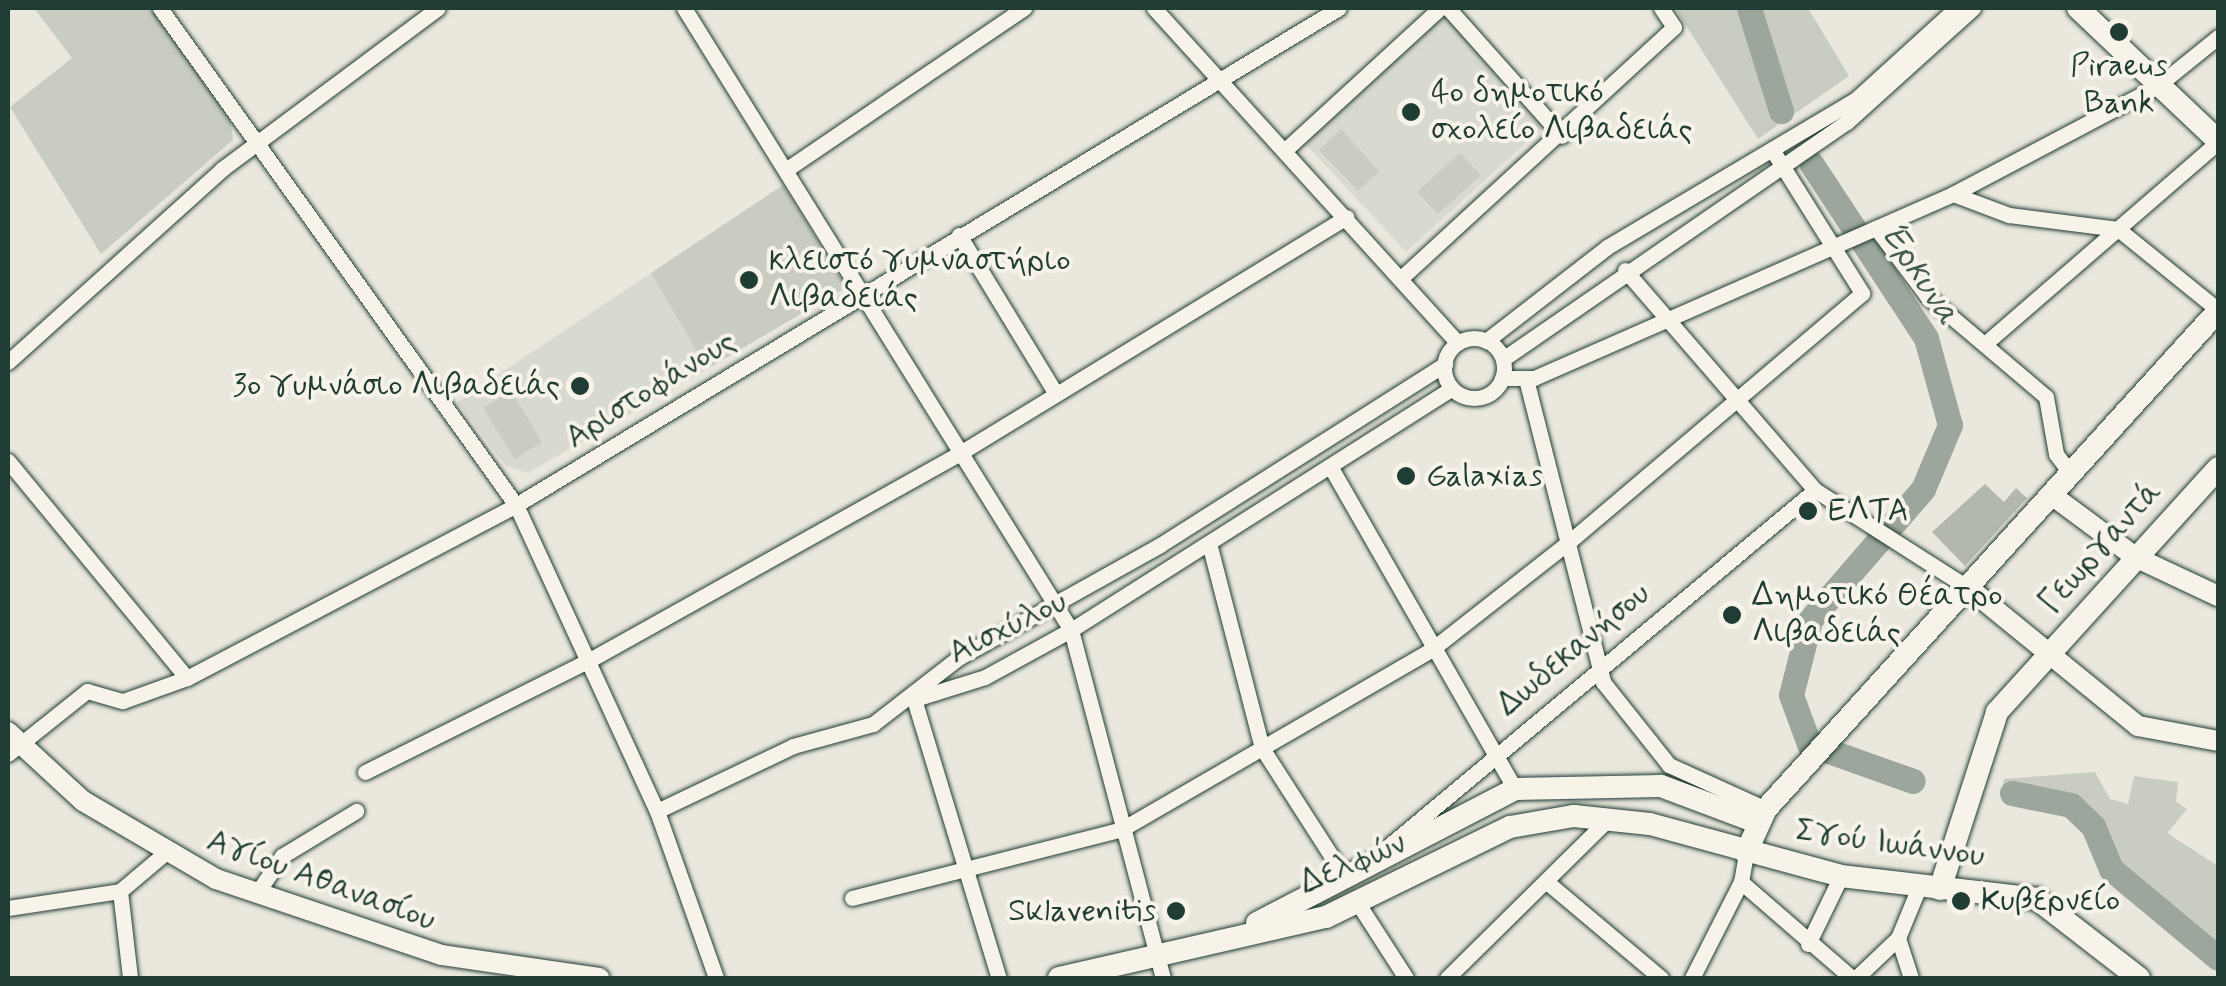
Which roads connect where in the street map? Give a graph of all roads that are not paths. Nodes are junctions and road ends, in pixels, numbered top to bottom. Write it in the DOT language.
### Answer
graph roads {
  1 [pos="160,8"];
  2 [pos="438,8"];
  3 [pos="684,8"];
  4 [pos="1024,8"];
  5 [pos="1154,8"];
  6 [pos="1340,8"];
  7 [pos="1448,8"];
  8 [pos="1661,8"];
  9 [pos="1956,8"];
  10 [pos="1972,8"];
  11 [pos="2078,8"];
  12 [pos="1430,11"];
  13 [pos="2218,37"];
  14 [pos="1218,82"];
  15 [pos="2156,87"];
  16 [pos="1562,136"];
  17 [pos="2218,142"];
  18 [pos="254,144"];
  19 [pos="1284,151"];
  20 [pos="1778,158"];
  21 [pos="787,168"];
  22 [pos="1953,194"];
  23 [pos="1346,216"];
  24 [pos="1873,229"];
  25 [pos="2118,229"];
  26 [pos="959,235"];
  27 [pos="1833,248"];
  28 [pos="1625,270"];
  29 [pos="1400,279"];
  30 [pos="863,292"];
  31 [pos="2218,311"];
  32 [pos="1666,320"];
  33 [pos="1486,341"];
  34 [pos="1987,342"];
  35 [pos="1458,343"];
  36 [pos="1503,359"];
  37 [pos="8,362"];
  38 [pos="1444,364"];
  39 [pos="1500,383"];
  40 [pos="1528,386"];
  41 [pos="1452,388"];
  42 [pos="1056,394"];
  43 [pos="1736,402"];
  44 [pos="965,450"];
  45 [pos="8,462"];
  46 [pos="1330,466"];
  47 [pos="2218,468"];
  48 [pos="2072,475"];
  49 [pos="1816,490"];
  50 [pos="2053,496"];
  51 [pos="516,505"];
  52 [pos="1570,541"];
  53 [pos="1210,547"];
  54 [pos="2135,557"];
  55 [pos="1970,589"];
  56 [pos="2218,596"];
  57 [pos="1058,605"];
  58 [pos="1071,630"];
  59 [pos="1430,650"];
  60 [pos="2050,652"];
  61 [pos="588,661"];
  62 [pos="1598,673"];
  63 [pos="188,678"];
  64 [pos="914,699"];
  65 [pos="8,732"];
  66 [pos="2218,741"];
  67 [pos="1262,748"];
  68 [pos="15,751"];
  69 [pos="1494,758"];
  70 [pos="366,772"];
  71 [pos="1665,775"];
  72 [pos="1514,789"];
  73 [pos="356,811"];
  74 [pos="657,812"];
  75 [pos="1762,815"];
  76 [pos="1610,818"];
  77 [pos="1122,828"];
  78 [pos="1746,853"];
  79 [pos="164,854"];
  80 [pos="1378,862"];
  81 [pos="968,869"];
  82 [pos="1841,876"];
  83 [pos="1346,879"];
  84 [pos="1741,882"];
  85 [pos="1548,883"];
  86 [pos="1930,888"];
  87 [pos="120,891"];
  88 [pos="257,894"];
  89 [pos="852,898"];
  90 [pos="1358,905"];
  91 [pos="8,908"];
  92 [pos="1228,938"];
  93 [pos="1898,938"];
  94 [pos="1808,944"];
  95 [pos="1158,968"];
  96 [pos="1848,977"];
  97 [pos="130,978"];
  98 [pos="599,978"];
  99 [pos="716,978"];
  100 [pos="999,978"];
  101 [pos="1058,978"];
  102 [pos="1406,978"];
  103 [pos="1447,978"];
  104 [pos="1661,978"];
  105 [pos="1692,978"];
  106 [pos="1912,978"];
  107 [pos="2138,978"];
  1 -- 18 [label="street"];
  2 -- 18 [label="street"];
  3 -- 21 [label="street"];
  4 -- 21 [label="street"];
  5 -- 14 [label="street"];
  6 -- 14 [label="street, Αριστοφάνους"];
  7 -- 16 [label="street"];
  8 -- 16 [label="street"];
  9 -- 20 [label="street"];
  10 -- 20 [label="street"];
  11 -- 15 [label="main road"];
  12 -- 19 [label="street"];
  13 -- 15 [label="street"];
  14 -- 19 [label="street"];
  14 -- 26 [label="street, Αριστοφάνους"];
  15 -- 17 [label="main road"];
  15 -- 22 [label="street"];
  16 -- 29 [label="street"];
  17 -- 25 [label="street"];
  18 -- 37 [label="street"];
  18 -- 51 [label="street"];
  19 -- 23 [label="street"];
  20 -- 27 [label="street"];
  20 -- 28 [label="street"];
  20 -- 33 [label="street"];
  21 -- 30 [label="street"];
  22 -- 24 [label="street"];
  22 -- 25 [label="street"];
  23 -- 29 [label="street"];
  23 -- 42 [label="street"];
  24 -- 27 [label="street"];
  24 -- 34 [label="street"];
  25 -- 31 [label="street"];
  25 -- 34 [label="street"];
  26 -- 30 [label="street, Αριστοφάνους"];
  26 -- 42 [label="street"];
  27 -- 32 [label="street"];
  27 -- 43 [label="street"];
  28 -- 32 [label="street"];
  28 -- 36 [label="street"];
  29 -- 35 [label="street"];
  30 -- 44 [label="street"];
  30 -- 51 [label="street, Αριστοφάνους"];
  31 -- 48 [label="main road"];
  32 -- 40 [label="street"];
  32 -- 43 [label="street"];
  33 -- 35 [label="street"];
  33 -- 36 [label="street"];
  34 -- 48 [label="street"];
  35 -- 38 [label="street"];
  36 -- 39 [label="street"];
  38 -- 41 [label="street"];
  38 -- 57 [label="street, Αισχύλου"];
  39 -- 40 [label="street"];
  39 -- 41 [label="street"];
  40 -- 52 [label="street"];
  41 -- 46 [label="street, Αισχύλου"];
  42 -- 44 [label="street"];
  43 -- 49 [label="street"];
  43 -- 52 [label="street"];
  44 -- 57 [label="street"];
  44 -- 61 [label="street"];
  45 -- 63 [label="street"];
  46 -- 53 [label="street, Αισχύλου"];
  46 -- 59 [label="street"];
  47 -- 54 [label="main road, Γεωργαντά"];
  48 -- 50 [label="main road"];
  49 -- 55 [label="street"];
  49 -- 62 [label="street, Δωδεκανήσου"];
  50 -- 54 [label="street"];
  50 -- 55 [label="main road"];
  51 -- 61 [label="street"];
  51 -- 63 [label="street, Αριστοφάνους"];
  52 -- 59 [label="street"];
  52 -- 62 [label="street"];
  53 -- 58 [label="street, Αισχύλου"];
  53 -- 67 [label="street"];
  54 -- 56 [label="street"];
  54 -- 60 [label="main road, Γεωργαντά"];
  55 -- 60 [label="street"];
  55 -- 75 [label="main road"];
  57 -- 58 [label="street"];
  57 -- 64 [label="street, Αισχύλου"];
  58 -- 64 [label="street, Αισχύλου"];
  58 -- 77 [label="street"];
  59 -- 67 [label="street"];
  59 -- 69 [label="street"];
  60 -- 66 [label="street"];
  60 -- 86 [label="main road, Γεωργαντά"];
  61 -- 70 [label="street"];
  61 -- 74 [label="street"];
  62 -- 69 [label="street, Δωδεκανήσου"];
  62 -- 71 [label="street"];
  63 -- 68 [label="street, Αριστοφάνους"];
  64 -- 74 [label="street"];
  64 -- 81 [label="street"];
  65 -- 68 [label="street, Αγίου Αθανασίου"];
  67 -- 77 [label="street"];
  67 -- 83 [label="street"];
  68 -- 79 [label="street, Αγίου Αθανασίου"];
  69 -- 72 [label="street"];
  69 -- 80 [label="street, Δωδεκανήσου"];
  71 -- 72 [label="main road"];
  71 -- 75 [label="main road"];
  72 -- 80 [label="main road"];
  73 -- 88 [label="street"];
  74 -- 99 [label="street"];
  75 -- 78 [label="main road"];
  76 -- 78 [label="main road, Σγού Ιωάννου"];
  76 -- 85 [label="street"];
  76 -- 90 [label="main road, Δελφών"];
  77 -- 81 [label="street"];
  77 -- 95 [label="street"];
  78 -- 82 [label="main road, Σγού Ιωάννου"];
  78 -- 84 [label="street"];
  79 -- 87 [label="street"];
  79 -- 88 [label="street, Αγίου Αθανασίου"];
  80 -- 83 [label="main road"];
  81 -- 89 [label="street"];
  81 -- 100 [label="street"];
  82 -- 86 [label="main road, Σγού Ιωάννου"];
  82 -- 94 [label="street"];
  83 -- 92 [label="main road"];
  84 -- 94 [label="street"];
  84 -- 105 [label="street"];
  85 -- 103 [label="street"];
  85 -- 104 [label="street"];
  86 -- 93 [label="street"];
  86 -- 107 [label="main road, Σγού Ιωάννου"];
  87 -- 91 [label="street"];
  87 -- 97 [label="street"];
  88 -- 98 [label="street, Αγίου Αθανασίου"];
  90 -- 92 [label="main road, Δελφών"];
  90 -- 102 [label="street"];
  92 -- 95 [label="main road, Δελφών"];
  93 -- 96 [label="street"];
  93 -- 106 [label="street"];
  94 -- 96 [label="street"];
  95 -- 101 [label="main road, Δελφών"];
}
